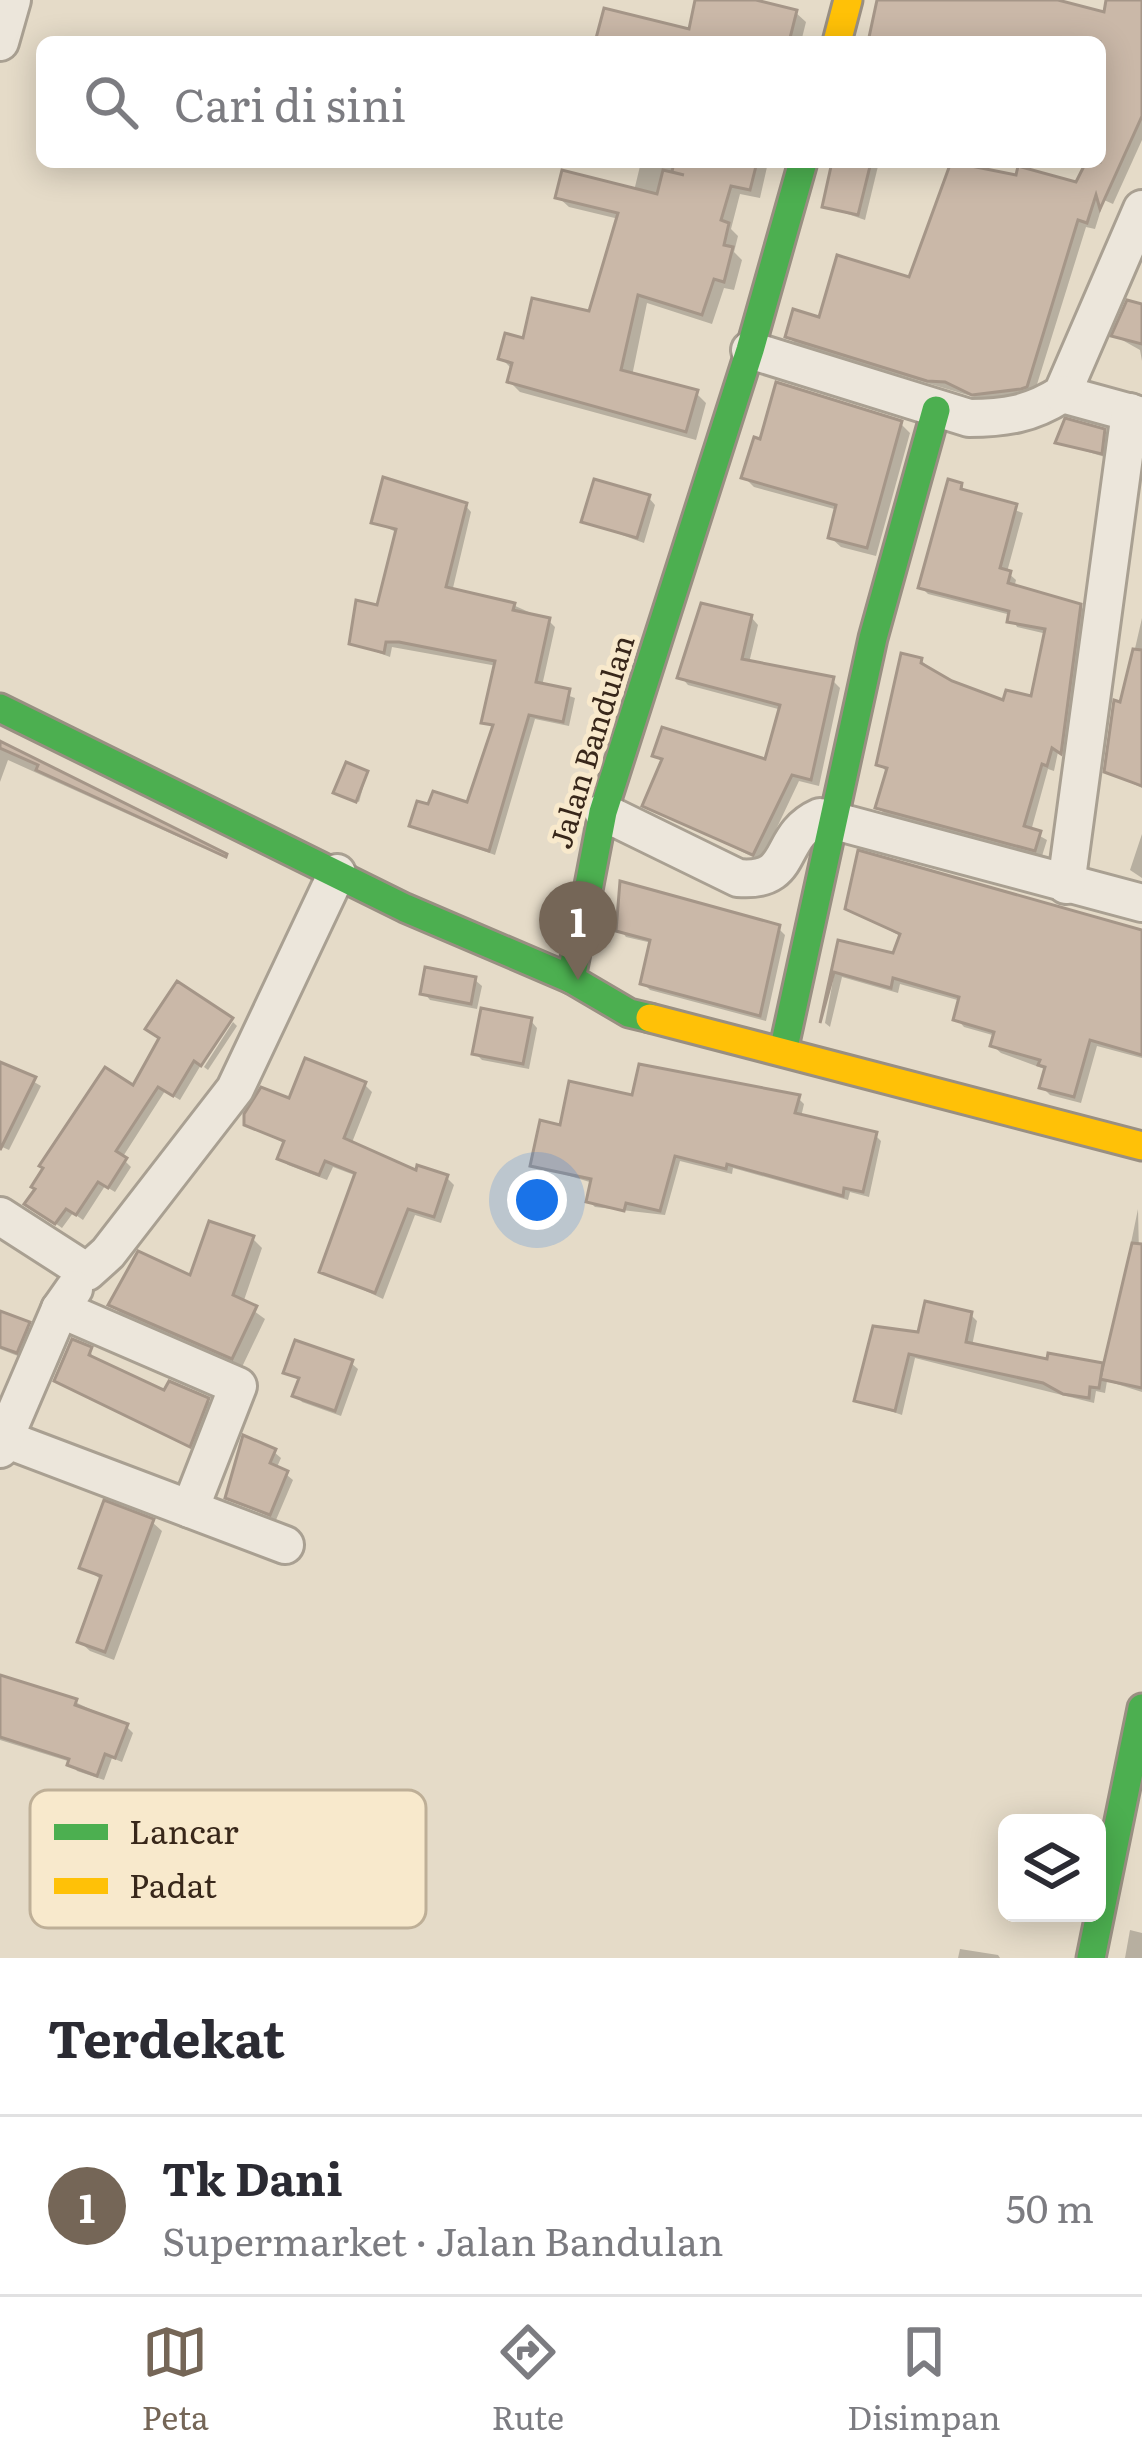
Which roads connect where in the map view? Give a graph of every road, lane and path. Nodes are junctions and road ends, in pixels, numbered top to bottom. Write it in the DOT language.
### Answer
graph roads {
  1 [pos="12,0"];
  2 [pos="848,0"];
  3 [pos="839,36"];
  4 [pos="0,42"];
  5 [pos="801,168"];
  6 [pos="1138,226"];
  7 [pos="750,350"];
  8 [pos="1062,394"];
  9 [pos="936,410"];
  10 [pos="1136,414"];
  11 [pos="0,708"];
  12 [pos="603,812"];
  13 [pos="832,820"];
  14 [pos="338,873"];
  15 [pos="1066,885"];
  16 [pos="1142,903"];
  17 [pos="571,979"];
  18 [pos="783,1052"];
  19 [pos="1142,1146"];
  20 [pos="0,1216"];
  21 [pos="87,1272"];
  22 [pos="60,1309"];
  23 [pos="2,1444"];
  24 [pos="190,1509"];
  25 [pos="285,1546"];
  26 [pos="1142,1708"];
  27 [pos="1091,1958"];
  1 -- 4 [label="street"];
  2 -- 3 [label="street"];
  5 -- 7 [label="street, Jalan Bandulan"];
  6 -- 8 [label="street"];
  7 -- 9 [label="street"];
  7 -- 12 [label="street, Jalan Bandulan"];
  8 -- 9 [label="street"];
  8 -- 10 [label="street"];
  9 -- 13 [label="street"];
  10 -- 15 [label="street"];
  11 -- 14 [label="street"];
  12 -- 13 [label="street"];
  12 -- 17 [label="street, Jalan Bandulan"];
  13 -- 15 [label="street"];
  13 -- 18 [label="street"];
  14 -- 17 [label="street"];
  14 -- 21 [label="street"];
  15 -- 16 [label="street"];
  17 -- 18 [label="street"];
  18 -- 19 [label="street"];
  20 -- 21 [label="street"];
  21 -- 22 [label="street"];
  22 -- 23 [label="street"];
  22 -- 24 [label="street"];
  23 -- 24 [label="street"];
  24 -- 25 [label="street"];
  26 -- 27 [label="street"];
}
